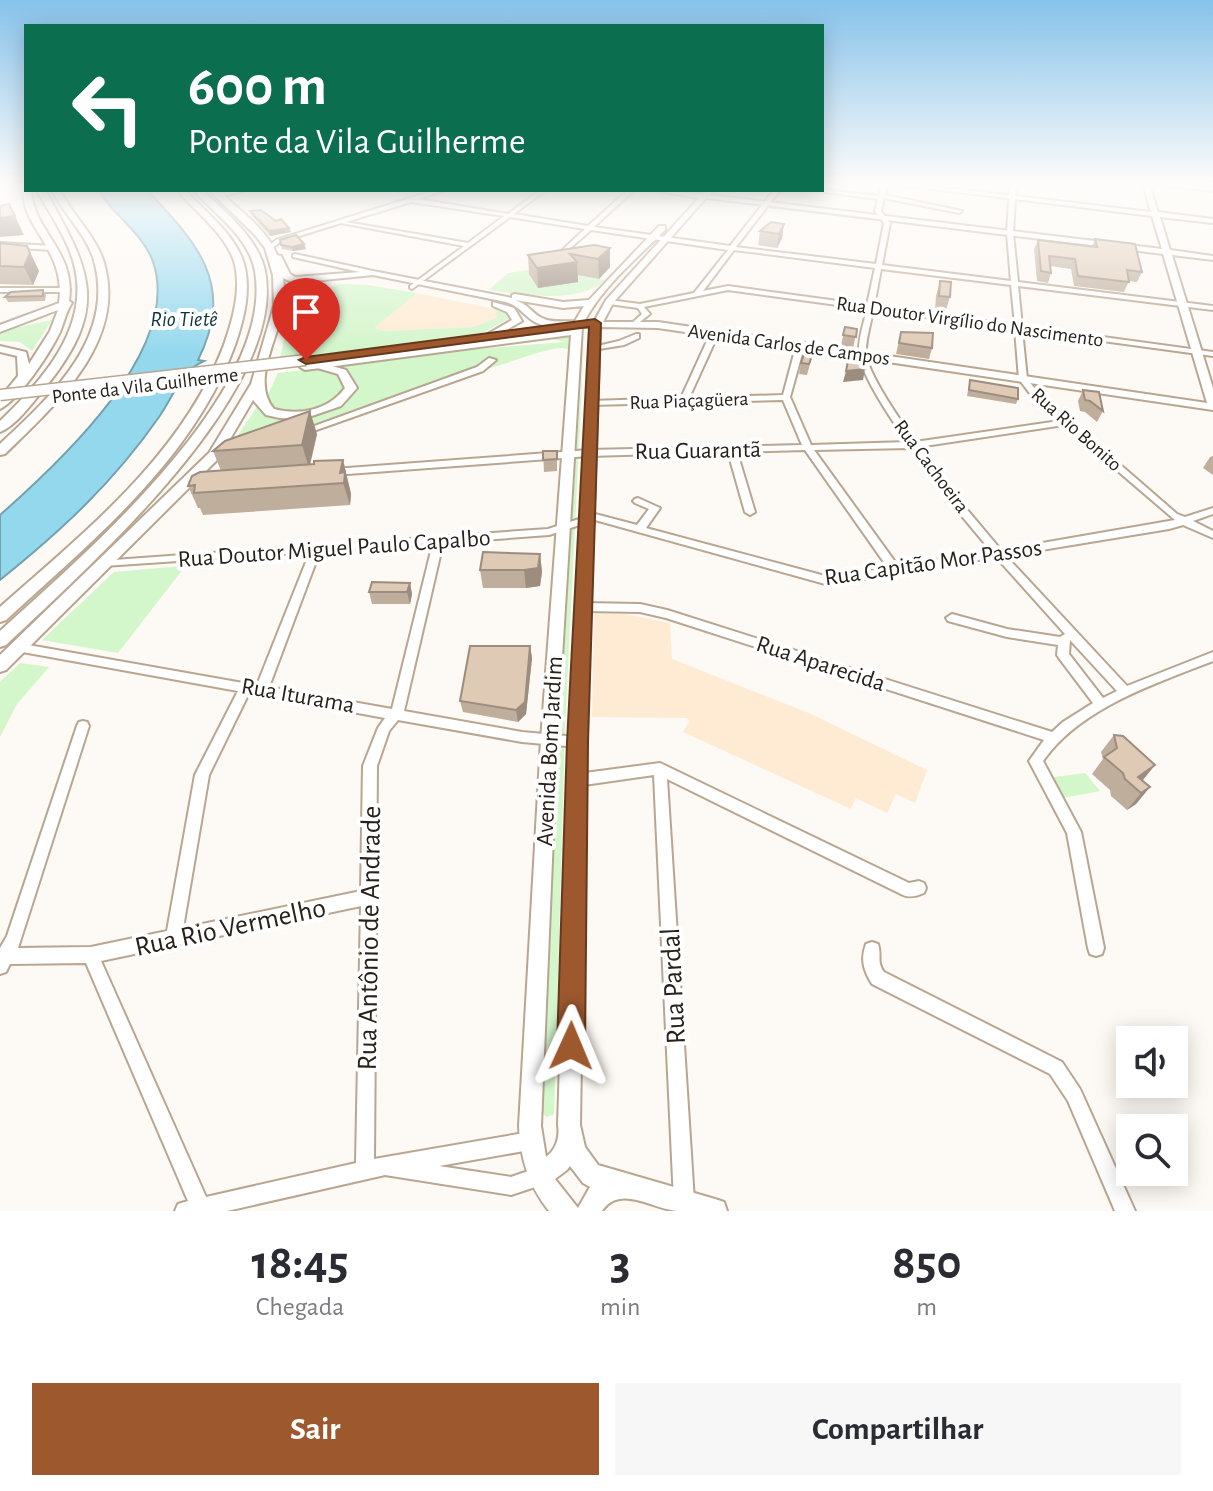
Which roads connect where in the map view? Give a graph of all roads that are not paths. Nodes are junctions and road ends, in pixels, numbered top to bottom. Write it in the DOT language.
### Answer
graph roads {
  1 [pos="664,240"];
  2 [pos="30,241"];
  3 [pos="48,241"];
  4 [pos="62,241"];
  5 [pos="69,241"];
  6 [pos="87,241"];
  7 [pos="226,241"];
  8 [pos="245,241"];
  9 [pos="262,241"];
  10 [pos="280,241"];
  11 [pos="445,241"];
  12 [pos="476,241"];
  13 [pos="576,241"];
  14 [pos="651,241"];
  15 [pos="668,241"];
  16 [pos="739,241"];
  17 [pos="884,241"];
  18 [pos="1011,241"];
  19 [pos="1069,241"];
  20 [pos="1163,241"];
  21 [pos="0,244"];
  22 [pos="71,245"];
  23 [pos="470,245"];
  24 [pos="53,248"];
  25 [pos="733,249"];
  26 [pos="270,252"];
  27 [pos="1167,253"];
  28 [pos="295,256"];
  29 [pos="559,256"];
  30 [pos="1213,258"];
  31 [pos="341,265"];
  32 [pos="880,267"];
  33 [pos="373,273"];
  34 [pos="330,276"];
  35 [pos="1014,283"];
  36 [pos="416,284"];
  37 [pos="705,284"];
  38 [pos="728,288"];
  39 [pos="0,290"];
  40 [pos="12,290"];
  41 [pos="67,290"];
  42 [pos="697,294"];
  43 [pos="487,295"];
  44 [pos="0,299"];
  45 [pos="594,302"];
  46 [pos="609,302"];
  47 [pos="67,303"];
  48 [pos="1182,304"];
  49 [pos="279,306"];
  50 [pos="640,306"];
  51 [pos="871,308"];
  52 [pos="1213,308"];
  53 [pos="636,323"];
  54 [pos="565,325"];
  55 [pos="594,326"];
  56 [pos="1017,327"];
  57 [pos="577,328"];
  58 [pos="0,329"];
  59 [pos="636,336"];
  60 [pos="486,341"];
  61 [pos="711,341"];
  62 [pos="576,348"];
  63 [pos="593,348"];
  64 [pos="0,349"];
  65 [pos="1197,352"];
  66 [pos="798,354"];
  67 [pos="1213,354"];
  68 [pos="863,359"];
  69 [pos="492,360"];
  70 [pos="309,364"];
  71 [pos="24,376"];
  72 [pos="1023,379"];
  73 [pos="233,380"];
  74 [pos="257,384"];
  75 [pos="1031,389"];
  76 [pos="0,395"];
  77 [pos="786,397"];
  78 [pos="684,400"];
  79 [pos="0,403"];
  80 [pos="591,403"];
  81 [pos="1213,406"];
  82 [pos="1213,417"];
  83 [pos="1067,422"];
  84 [pos="0,428"];
  85 [pos="290,437"];
  86 [pos="911,445"];
  87 [pos="808,448"];
  88 [pos="732,450"];
  89 [pos="0,451"];
  90 [pos="589,453"];
  91 [pos="569,455"];
  92 [pos="227,459"];
  93 [pos="203,466"];
  94 [pos="326,473"];
  95 [pos="638,501"];
  96 [pos="1213,511"];
  97 [pos="750,512"];
  98 [pos="151,518"];
  99 [pos="586,518"];
  100 [pos="1185,522"];
  101 [pos="563,527"];
  102 [pos="640,529"];
  103 [pos="1213,535"];
  104 [pos="439,539"];
  105 [pos="316,549"];
  106 [pos="1001,553"];
  107 [pos="104,563"];
  108 [pos="896,571"];
  109 [pos="583,607"];
  110 [pos="0,616"];
  111 [pos="952,618"];
  112 [pos="1066,636"];
  113 [pos="0,641"];
  114 [pos="17,647"];
  115 [pos="1213,656"];
  116 [pos="0,665"];
  117 [pos="255,688"];
  118 [pos="1126,693"];
  119 [pos="1100,703"];
  120 [pos="397,713"];
  121 [pos="83,726"];
  122 [pos="1055,738"];
  123 [pos="549,740"];
  124 [pos="578,742"];
  125 [pos="660,769"];
  126 [pos="577,780"];
  127 [pos="919,888"];
  128 [pos="369,897"];
  129 [pos="174,938"];
  130 [pos="1096,948"];
  131 [pos="872,950"];
  132 [pos="91,955"];
  133 [pos="2,960"];
  134 [pos="571,1138"];
  135 [pos="530,1141"];
  136 [pos="372,1169"];
  137 [pos="540,1176"];
  138 [pos="627,1185"];
  139 [pos="684,1202"];
  140 [pos="193,1209"];
  141 [pos="567,1211"];
  142 [pos="589,1211"];
  143 [pos="715,1211"];
  144 [pos="1125,1211"];
  1 -- 46 [label="main road"];
  2 -- 21 [label="street"];
  3 -- 24 [label="highway"];
  4 -- 22 [label="highway"];
  5 -- 22 [label="highway"];
  6 -- 89 [label="highway"];
  7 -- 110 [label="highway"];
  8 -- 73 [label="highway"];
  9 -- 26 [label="highway"];
  10 -- 26 [label="street"];
  11 -- 23 [label="street"];
  12 -- 23 [label="street"];
  13 -- 29 [label="street"];
  14 -- 45 [label="main road"];
  15 -- 25 [label="street"];
  16 -- 25 [label="street"];
  17 -- 32 [label="street"];
  18 -- 35 [label="street, Rua Rio Bonito"];
  19 -- 27 [label="main road"];
  20 -- 27 [label="main road"];
  21 -- 24 [label="street"];
  22 -- 84 [label="highway"];
  23 -- 36 [label="street"];
  24 -- 41 [label="highway"];
  25 -- 32 [label="street"];
  25 -- 37 [label="street"];
  26 -- 34 [label="main road, Avenida Carlos de Campos"];
  26 -- 49 [label="highway"];
  27 -- 30 [label="main road"];
  27 -- 48 [label="main road"];
  28 -- 31 [label="street, Avenida Carlos de Campos"];
  31 -- 33 [label="street, Avenida Carlos de Campos"];
  31 -- 34 [label="street"];
  32 -- 35 [label="street"];
  32 -- 51 [label="street"];
  33 -- 34 [label="main road, Avenida Carlos de Campos"];
  33 -- 36 [label="main road, Avenida Carlos de Campos"];
  35 -- 48 [label="street"];
  35 -- 56 [label="street, Rua Rio Bonito"];
  36 -- 43 [label="main road, Avenida Carlos de Campos"];
  36 -- 49 [label="main road, Avenida Carlos de Campos"];
  36 -- 60 [label="main road, Avenida Carlos de Campos"];
  37 -- 38 [label="street, Rua Doutor Virgílio do Nascimento"];
  37 -- 42 [label="street"];
  38 -- 42 [label="street, Rua Doutor Virgílio do Nascimento"];
  38 -- 51 [label="street, Rua Doutor Virgílio do Nascimento"];
  39 -- 40 [label="street"];
  40 -- 41 [label="street"];
  40 -- 44 [label="street"];
  41 -- 47 [label="highway"];
  42 -- 50 [label="street, Rua Doutor Virgílio do Nascimento"];
  43 -- 45 [label="main road"];
  43 -- 54 [label="main road, Avenida Carlos de Campos"];
  45 -- 57 [label="main road"];
  46 -- 50 [label="street, Rua Doutor Virgílio do Nascimento"];
  46 -- 55 [label="main road"];
  47 -- 58 [label="highway"];
  47 -- 71 [label="highway"];
  48 -- 52 [label="street"];
  48 -- 65 [label="main road"];
  49 -- 74 [label="highway"];
  50 -- 53 [label="street"];
  51 -- 56 [label="street, Rua Doutor Virgílio do Nascimento"];
  51 -- 68 [label="street"];
  53 -- 55 [label="main road, Avenida Carlos de Campos"];
  53 -- 68 [label="main road, Avenida Carlos de Campos"];
  54 -- 57 [label="main road, Avenida Carlos de Campos"];
  54 -- 60 [label="main road, Ponte da Vila Guilherme"];
  55 -- 57 [label="main road, Avenida Carlos de Campos"];
  55 -- 61 [label="main road, Avenida Carlos de Campos"];
  55 -- 63 [label="main road, Avenida Bom Jardim"];
  56 -- 65 [label="street, Rua Doutor Virgílio do Nascimento"];
  56 -- 72 [label="street, Rua Rio Bonito"];
  57 -- 60 [label="main road, Ponte da Vila Guilherme"];
  57 -- 62 [label="main road, Avenida Bom Jardim"];
  59 -- 63 [label="street"];
  60 -- 62 [label="main road"];
  60 -- 70 [label="main road, Ponte da Vila Guilherme"];
  61 -- 66 [label="main road, Avenida Carlos de Campos"];
  61 -- 78 [label="street"];
  62 -- 91 [label="main road, Avenida Bom Jardim"];
  63 -- 80 [label="main road, Avenida Bom Jardim"];
  64 -- 71 [label="highway"];
  65 -- 67 [label="street, Rua Doutor Virgílio do Nascimento"];
  65 -- 81 [label="main road"];
  66 -- 68 [label="main road, Avenida Carlos de Campos"];
  66 -- 77 [label="street"];
  68 -- 72 [label="main road, Avenida Carlos de Campos"];
  68 -- 75 [label="main road, Avenida Carlos de Campos"];
  68 -- 86 [label="street, Rua Cachoeira"];
  69 -- 85 [label="street"];
  70 -- 74 [label="highway"];
  70 -- 76 [label="main road, Ponte da Vila Guilherme, bridge"];
  70 -- 79 [label="main road, Ponte da Vila Guilherme"];
  71 -- 79 [label="highway"];
  72 -- 75 [label="street, Rua Rio Bonito"];
  72 -- 81 [label="main road, Avenida Carlos de Campos"];
  73 -- 98 [label="highway"];
  73 -- 113 [label="highway"];
  74 -- 93 [label="highway"];
  75 -- 82 [label="main road, Avenida Carlos de Campos"];
  75 -- 83 [label="street, Rua Rio Bonito"];
  77 -- 78 [label="street, Rua Piaçagüera"];
  77 -- 87 [label="street"];
  78 -- 80 [label="street, Rua Piaçagüera"];
  80 -- 90 [label="main road, Avenida Bom Jardim"];
  83 -- 86 [label="street, Rua Guarantã"];
  83 -- 100 [label="street, Rua Rio Bonito"];
  86 -- 87 [label="street, Rua Guarantã"];
  86 -- 106 [label="street, Rua Cachoeira"];
  87 -- 88 [label="street, Rua Guarantã"];
  87 -- 108 [label="street"];
  88 -- 90 [label="street, Rua Guarantã"];
  88 -- 97 [label="street"];
  90 -- 91 [label="street, Rua Guarantã"];
  90 -- 99 [label="main road, Avenida Bom Jardim"];
  91 -- 94 [label="street, Rua Guarantã"];
  91 -- 101 [label="main road, Avenida Bom Jardim"];
  92 -- 93 [label="street"];
  93 -- 98 [label="highway"];
  95 -- 102 [label="street"];
  96 -- 100 [label="street, Rua Capitão Mor Passos"];
  98 -- 107 [label="highway"];
  99 -- 101 [label="street"];
  99 -- 102 [label="street, Rua Capitão Mor Passos"];
  99 -- 109 [label="main road, Avenida Bom Jardim"];
  100 -- 103 [label="street, Rua Rio Bonito"];
  100 -- 106 [label="street, Rua Capitão Mor Passos"];
  101 -- 104 [label="street, Rua Doutor Miguel Paulo Capalbo"];
  101 -- 123 [label="main road, Avenida Bom Jardim"];
  102 -- 108 [label="street, Rua Capitão Mor Passos"];
  104 -- 105 [label="street, Rua Doutor Miguel Paulo Capalbo"];
  104 -- 120 [label="street, Rua Antônio de Andrade"];
  105 -- 107 [label="street, Rua Doutor Miguel Paulo Capalbo"];
  105 -- 117 [label="street"];
  106 -- 108 [label="street, Rua Capitão Mor Passos"];
  106 -- 112 [label="street, Rua Cachoeira"];
  107 -- 114 [label="highway"];
  109 -- 122 [label="street, Rua Aparecida"];
  109 -- 124 [label="main road, Avenida Bom Jardim"];
  111 -- 112 [label="street"];
  112 -- 118 [label="street, Rua Cachoeira"];
  112 -- 119 [label="street"];
  114 -- 116 [label="highway"];
  114 -- 117 [label="street, Rua Iturama"];
  115 -- 118 [label="street"];
  117 -- 120 [label="street, Rua Iturama"];
  117 -- 129 [label="street"];
  118 -- 119 [label="street"];
  119 -- 122 [label="street"];
  120 -- 123 [label="street, Rua Iturama"];
  120 -- 128 [label="street, Rua Antônio de Andrade"];
  121 -- 133 [label="street"];
  122 -- 130 [label="street"];
  123 -- 124 [label="street, Rua Iturama"];
  123 -- 135 [label="main road, Avenida Bom Jardim"];
  124 -- 126 [label="main road, Avenida Bom Jardim"];
  125 -- 126 [label="street"];
  125 -- 127 [label="street"];
  125 -- 139 [label="street, Rua Pardal"];
  126 -- 134 [label="main road, Avenida Bom Jardim"];
  128 -- 129 [label="street, Rua Rio Vermelho"];
  128 -- 136 [label="street, Rua Antônio de Andrade"];
  129 -- 132 [label="street, Rua Rio Vermelho"];
  131 -- 144 [label="street"];
  132 -- 133 [label="street, Rua Rio Vermelho"];
  132 -- 140 [label="street"];
  134 -- 137 [label="main road"];
  134 -- 138 [label="main road"];
  135 -- 136 [label="street"];
  135 -- 137 [label="main road, Avenida Bom Jardim"];
  136 -- 137 [label="street"];
  136 -- 140 [label="street"];
  137 -- 141 [label="main road"];
  138 -- 139 [label="main road"];
  138 -- 142 [label="main road"];
  139 -- 143 [label="main road"];
}
